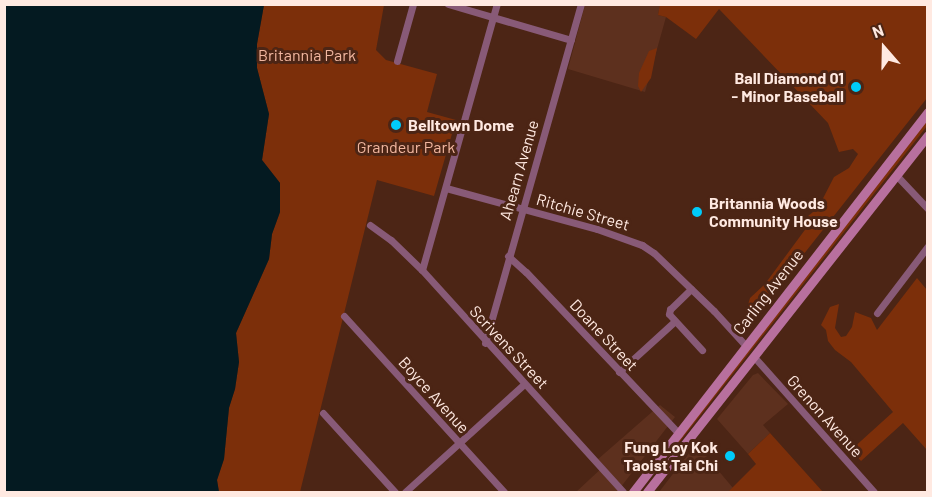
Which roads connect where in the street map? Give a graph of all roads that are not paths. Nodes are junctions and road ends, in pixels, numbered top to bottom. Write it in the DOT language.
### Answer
graph roads {
  1 [pos="413,4"];
  2 [pos="448,4"];
  3 [pos="497,4"];
  4 [pos="581,4"];
  5 [pos="493,18"];
  6 [pos="571,40"];
  7 [pos="397,61"];
  8 [pos="927,112"];
  9 [pos="927,135"];
  10 [pos="896,175"];
  11 [pos="446,188"];
  12 [pos="521,209"];
  13 [pos="927,209"];
  14 [pos="370,225"];
  15 [pos="927,246"];
  16 [pos="508,256"];
  17 [pos="422,270"];
  18 [pos="691,289"];
  19 [pos="877,313"];
  20 [pos="344,316"];
  21 [pos="674,322"];
  22 [pos="485,343"];
  23 [pos="745,345"];
  24 [pos="702,350"];
  25 [pos="755,358"];
  26 [pos="619,372"];
  27 [pos="525,384"];
  28 [pos="323,413"];
  29 [pos="679,434"];
  30 [pos="460,444"];
  31 [pos="395,492"];
  32 [pos="405,492"];
  33 [pos="504,492"];
  34 [pos="623,492"];
  35 [pos="633,492"];
  36 [pos="647,492"];
  37 [pos="874,492"];
  1 -- 7 [label="street"];
  2 -- 5 [label="street"];
  3 -- 5 [label="street"];
  4 -- 6 [label="street, Ahearn Avenue"];
  5 -- 6 [label="street"];
  5 -- 11 [label="street"];
  6 -- 12 [label="street, Ahearn Avenue"];
  8 -- 23 [label="main road, Carling Avenue"];
  9 -- 10 [label="main road, Carling Avenue"];
  10 -- 13 [label="street"];
  10 -- 25 [label="main road, Carling Avenue"];
  11 -- 12 [label="street, Ritchie Street"];
  11 -- 17 [label="street"];
  12 -- 16 [label="street, Ahearn Avenue"];
  12 -- 18 [label="street, Ritchie Street"];
  14 -- 17 [label="street, Scrivens Street"];
  15 -- 19 [label="street"];
  16 -- 22 [label="street, Ahearn Avenue"];
  16 -- 26 [label="street, Doane Street"];
  17 -- 22 [label="street, Scrivens Street"];
  18 -- 21 [label="street"];
  18 -- 23 [label="street, Ritchie Street"];
  20 -- 30 [label="street, Boyce Avenue"];
  21 -- 24 [label="street"];
  21 -- 26 [label="street"];
  22 -- 27 [label="street, Scrivens Street"];
  23 -- 29 [label="main road, Carling Avenue"];
  25 -- 36 [label="main road, Carling Avenue"];
  25 -- 37 [label="street, Grenon Avenue"];
  26 -- 29 [label="street, Doane Street"];
  27 -- 30 [label="street"];
  27 -- 34 [label="street, Scrivens Street"];
  28 -- 31 [label="street"];
  29 -- 35 [label="main road, Carling Avenue"];
  30 -- 32 [label="street"];
  30 -- 33 [label="street, Boyce Avenue"];
}
